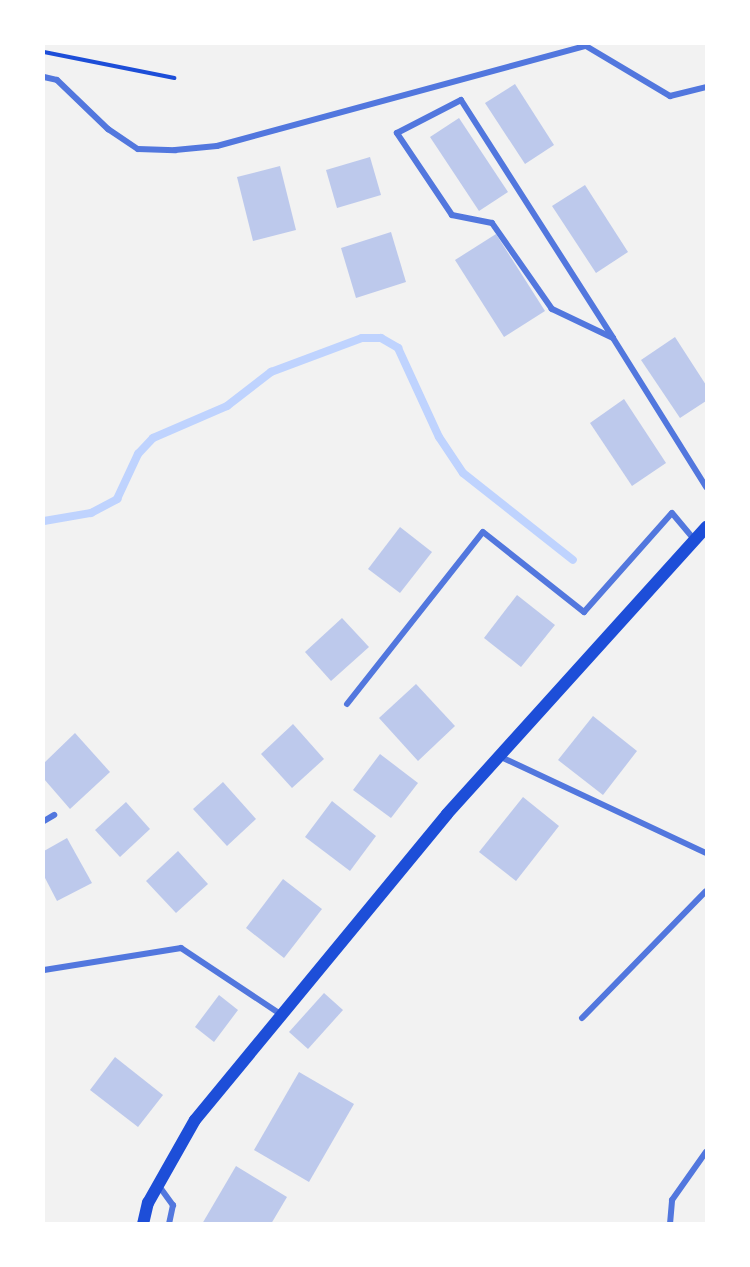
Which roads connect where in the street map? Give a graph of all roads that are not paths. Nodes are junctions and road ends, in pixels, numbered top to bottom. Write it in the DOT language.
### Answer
graph roads {
  1 [pos="44,77"];
  2 [pos="706,87"];
  3 [pos="613,338"];
  4 [pos="706,487"];
  5 [pos="706,526"];
  6 [pos="695,540"];
  7 [pos="347,704"];
  8 [pos="501,757"];
  9 [pos="54,815"];
  10 [pos="44,821"];
  11 [pos="706,853"];
  12 [pos="706,891"];
  13 [pos="44,970"];
  14 [pos="282,1015"];
  15 [pos="582,1018"];
  16 [pos="706,1152"];
  17 [pos="158,1185"];
  18 [pos="143,1224"];
  19 [pos="169,1224"];
  20 [pos="670,1224"];
  1 -- 2 [label="street"];
  3 -- 3 [label="street"];
  3 -- 4 [label="street"];
  5 -- 6 [label="main road"];
  6 -- 7 [label="street"];
  6 -- 8 [label="main road"];
  8 -- 11 [label="street"];
  8 -- 14 [label="main road"];
  9 -- 10 [label="street"];
  12 -- 15 [label="street"];
  13 -- 14 [label="street"];
  14 -- 17 [label="main road"];
  16 -- 20 [label="street"];
  17 -- 18 [label="main road"];
  17 -- 19 [label="street"];
}
